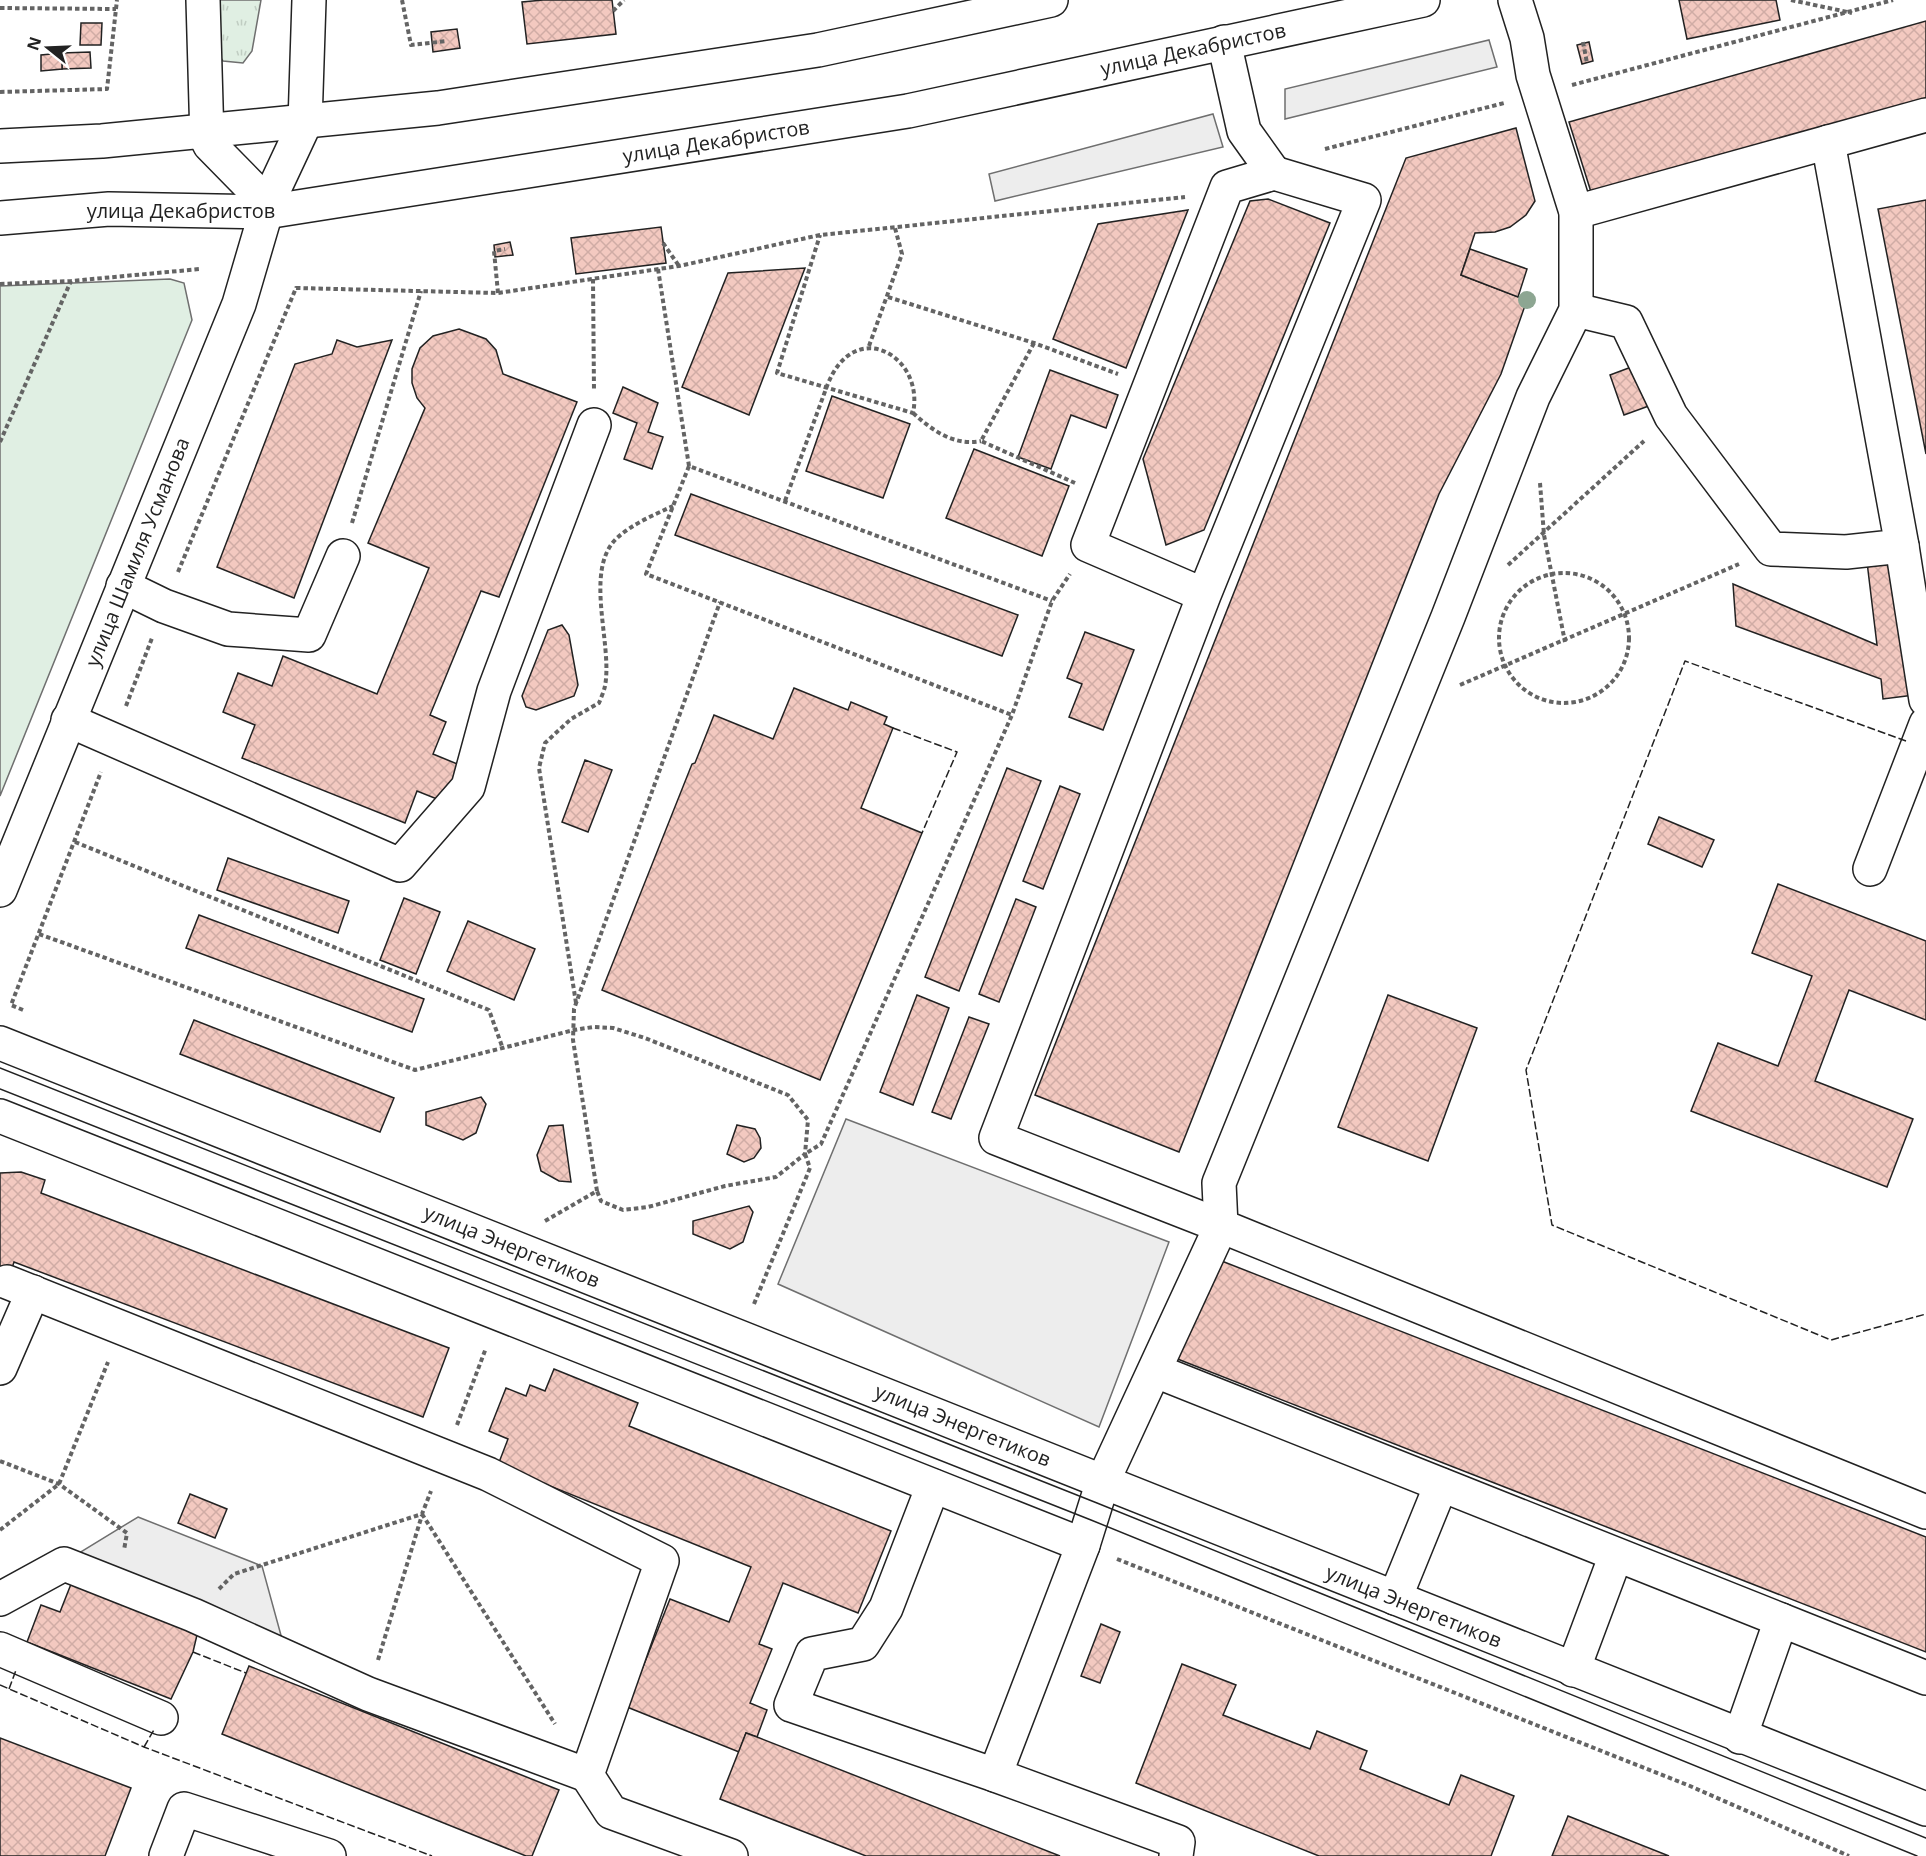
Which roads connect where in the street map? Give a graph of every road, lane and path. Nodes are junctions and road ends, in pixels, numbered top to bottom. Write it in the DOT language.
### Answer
graph roads {
  1 [pos="117,0"];
  2 [pos="203,0"];
  3 [pos="309,0"];
  4 [pos="402,0"];
  5 [pos="624,0"];
  6 [pos="1051,0"];
  7 [pos="1423,0"];
  8 [pos="1515,0"];
  9 [pos="1791,0"];
  10 [pos="1893,0"];
  11 [pos="0,8"];
  12 [pos="116,9"];
  13 [pos="613,11"];
  14 [pos="1853,13"];
  15 [pos="447,41"];
  16 [pos="1224,42"];
  17 [pos="1583,42"];
  18 [pos="1587,63"];
  19 [pos="0,92"];
  20 [pos="1539,94"];
  21 [pos="1926,115"];
  22 [pos="305,123"];
  23 [pos="205,132"];
  24 [pos="1828,142"];
  25 [pos="0,146"];
  26 [pos="1323,150"];
  27 [pos="1274,173"];
  28 [pos="1188,196"];
  29 [pos="266,213"];
  30 [pos="1576,213"];
  31 [pos="0,218"];
  32 [pos="895,228"];
  33 [pos="820,235"];
  34 [pos="663,243"];
  35 [pos="505,249"];
  36 [pos="679,266"];
  37 [pos="200,269"];
  38 [pos="658,269"];
  39 [pos="593,279"];
  40 [pos="71,281"];
  41 [pos="0,284"];
  42 [pos="420,291"];
  43 [pos="498,293"];
  44 [pos="888,297"];
  45 [pos="1576,310"];
  46 [pos="1034,343"];
  47 [pos="869,346"];
  48 [pos="827,386"];
  49 [pos="1148,386"];
  50 [pos="913,413"];
  51 [pos="1671,416"];
  52 [pos="594,425"];
  53 [pos="981,441"];
  54 [pos="0,442"];
  55 [pos="688,466"];
  56 [pos="1539,477"];
  57 [pos="1106,497"];
  58 [pos="785,501"];
  59 [pos="673,506"];
  60 [pos="1544,535"];
  61 [pos="1902,546"];
  62 [pos="1771,549"];
  63 [pos="343,556"];
  64 [pos="1500,572"];
  65 [pos="1552,574"];
  66 [pos="123,586"];
  67 [pos="1204,596"];
  68 [pos="720,602"];
  69 [pos="164,606"];
  70 [pos="1624,616"];
  71 [pos="1565,642"];
  72 [pos="1506,668"];
  73 [pos="1926,700"];
  74 [pos="1412,705"];
  75 [pos="1012,715"];
  76 [pos="68,720"];
  77 [pos="1926,724"];
  78 [pos="114,739"];
  79 [pos="75,842"];
  80 [pos="1870,869"];
  81 [pos="0,890"];
  82 [pos="39,934"];
  83 [pos="576,1004"];
  84 [pos="11,1005"];
  85 [pos="574,1030"];
  86 [pos="0,1043"];
  87 [pos="503,1048"];
  88 [pos="0,1116"];
  89 [pos="804,1154"];
  90 [pos="597,1191"];
  91 [pos="542,1223"];
  92 [pos="1221,1226"];
  93 [pos="754,1304"];
  94 [pos="500,1314"];
  95 [pos="122,1327"];
  96 [pos="0,1368"];
  97 [pos="1156,1371"];
  98 [pos="444,1457"];
  99 [pos="0,1461"];
  100 [pos="1104,1481"];
  101 [pos="58,1484"];
  102 [pos="1441,1485"];
  103 [pos="933,1486"];
  104 [pos="1926,1512"];
  105 [pos="422,1514"];
  106 [pos="0,1530"];
  107 [pos="1083,1545"];
  108 [pos="1616,1555"];
  109 [pos="116,1585"];
  110 [pos="1395,1598"];
  111 [pos="0,1599"];
  112 [pos="193,1615"];
  113 [pos="1781,1620"];
  114 [pos="0,1649"];
  115 [pos="1572,1670"];
  116 [pos="1926,1678"];
  117 [pos="368,1694"];
  118 [pos="161,1718"];
  119 [pos="556,1725"];
  120 [pos="1740,1737"];
  121 [pos="587,1775"];
  122 [pos="995,1775"];
  123 [pos="1926,1809"];
  124 [pos="674,1846"];
  125 [pos="166,1856"];
  126 [pos="329,1856"];
  127 [pos="730,1856"];
  128 [pos="1176,1856"];
  129 [pos="1849,1856"];
  1 -- 12 [label="path"];
  2 -- 23 [label="street"];
  3 -- 22 [label="street"];
  4 -- 15 [label="path"];
  5 -- 13 [label="path"];
  6 -- 22 [label="street"];
  7 -- 16 [label="street, улица Декабристов"];
  8 -- 20 [label="street"];
  9 -- 14 [label="path"];
  10 -- 14 [label="path"];
  11 -- 12 [label="path"];
  12 -- 19 [label="path"];
  14 -- 20 [label="path"];
  16 -- 27 [label="street"];
  16 -- 29 [label="street, улица Декабристов"];
  17 -- 18 [label="path"];
  20 -- 26 [label="path"];
  20 -- 30 [label="street"];
  21 -- 24 [label="street"];
  22 -- 23 [label="street"];
  22 -- 29 [label="street, улица Шамиля Усманова"];
  23 -- 25 [label="street"];
  23 -- 29 [label="street"];
  24 -- 30 [label="street"];
  24 -- 61 [label="street"];
  27 -- 49 [label="street"];
  27 -- 67 [label="street"];
  28 -- 32 [label="path"];
  29 -- 31 [label="street, улица Декабристов"];
  29 -- 66 [label="street, улица Шамиля Усманова"];
  30 -- 45 [label="street"];
  32 -- 33 [label="path"];
  32 -- 44 [label="path"];
  33 -- 36 [label="path"];
  33 -- 48 [label="path"];
  34 -- 36 [label="path"];
  35 -- 43 [label="path"];
  36 -- 38 [label="path"];
  37 -- 40 [label="path"];
  38 -- 39 [label="path"];
  38 -- 55 [label="path"];
  39 -- 43 [label="path"];
  39 -- 52 [label="path"];
  40 -- 41 [label="path"];
  40 -- 54 [label="path"];
  42 -- 43 [label="path"];
  42 -- 63 [label="path"];
  42 -- 69 [label="path"];
  44 -- 46 [label="path"];
  44 -- 47 [label="path"];
  45 -- 51 [label="street"];
  45 -- 74 [label="street"];
  46 -- 49 [label="path"];
  46 -- 53 [label="path"];
  47 -- 48 [label="path"];
  47 -- 50 [label="path"];
  48 -- 50 [label="path"];
  48 -- 58 [label="path"];
  49 -- 57 [label="street"];
  50 -- 53 [label="path"];
  51 -- 60 [label="path"];
  51 -- 62 [label="street"];
  52 -- 78 [label="street"];
  53 -- 57 [label="path"];
  55 -- 58 [label="path"];
  55 -- 59 [label="path"];
  56 -- 60 [label="path"];
  57 -- 67 [label="street"];
  58 -- 75 [label="path"];
  59 -- 68 [label="path"];
  59 -- 83 [label="path"];
  60 -- 64 [label="path"];
  60 -- 65 [label="path"];
  61 -- 62 [label="street"];
  61 -- 73 [label="street"];
  62 -- 70 [label="path"];
  63 -- 69 [label="street"];
  65 -- 70 [label="path"];
  65 -- 71 [label="path"];
  65 -- 72 [label="path"];
  66 -- 69 [label="street"];
  66 -- 76 [label="street, улица Шамиля Усманова"];
  67 -- 92 [label="street"];
  68 -- 75 [label="path"];
  68 -- 83 [label="path"];
  69 -- 78 [label="path"];
  70 -- 71 [label="path"];
  70 -- 72 [label="path"];
  71 -- 72 [label="path"];
  72 -- 74 [label="path"];
  74 -- 92 [label="street"];
  75 -- 89 [label="path"];
  76 -- 78 [label="street"];
  76 -- 81 [label="street, улица Шамиля Усманова"];
  77 -- 80 [label="street"];
  78 -- 79 [label="path"];
  79 -- 82 [label="path"];
  79 -- 87 [label="path"];
  82 -- 84 [label="path"];
  82 -- 87 [label="path"];
  83 -- 85 [label="path"];
  85 -- 87 [label="path"];
  85 -- 89 [label="path"];
  85 -- 90 [label="path"];
  86 -- 100 [label="street, улица Энергетиков"];
  88 -- 94 [label="street"];
  89 -- 90 [label="path"];
  89 -- 93 [label="path"];
  90 -- 91 [label="path"];
  92 -- 97 [label="street"];
  92 -- 104 [label="street"];
  94 -- 98 [label="path"];
  94 -- 103 [label="street"];
  95 -- 96 [label="street"];
  95 -- 98 [label="street"];
  95 -- 101 [label="path"];
  97 -- 100 [label="street"];
  97 -- 102 [label="street"];
  98 -- 105 [label="path"];
  98 -- 121 [label="street"];
  99 -- 101 [label="path"];
  100 -- 107 [label="street"];
  100 -- 110 [label="street, улица Энергетиков"];
  101 -- 106 [label="path"];
  101 -- 109 [label="path"];
  102 -- 108 [label="street"];
  102 -- 110 [label="street"];
  103 -- 107 [label="street"];
  103 -- 122 [label="street"];
  105 -- 112 [label="path"];
  105 -- 117 [label="path"];
  105 -- 119 [label="path"];
  107 -- 122 [label="street"];
  107 -- 129 [label="path"];
  108 -- 113 [label="street"];
  108 -- 115 [label="street"];
  109 -- 111 [label="street"];
  109 -- 112 [label="street"];
  110 -- 115 [label="street, улица Энергетиков"];
  112 -- 117 [label="street"];
  113 -- 116 [label="street"];
  113 -- 120 [label="street"];
  114 -- 118 [label="street"];
  115 -- 120 [label="street, улица Энергетиков"];
  117 -- 121 [label="street"];
  120 -- 123 [label="street, улица Энергетиков"];
  121 -- 124 [label="street"];
  122 -- 128 [label="street"];
  124 -- 127 [label="street"];
  125 -- 126 [label="street"];
}
